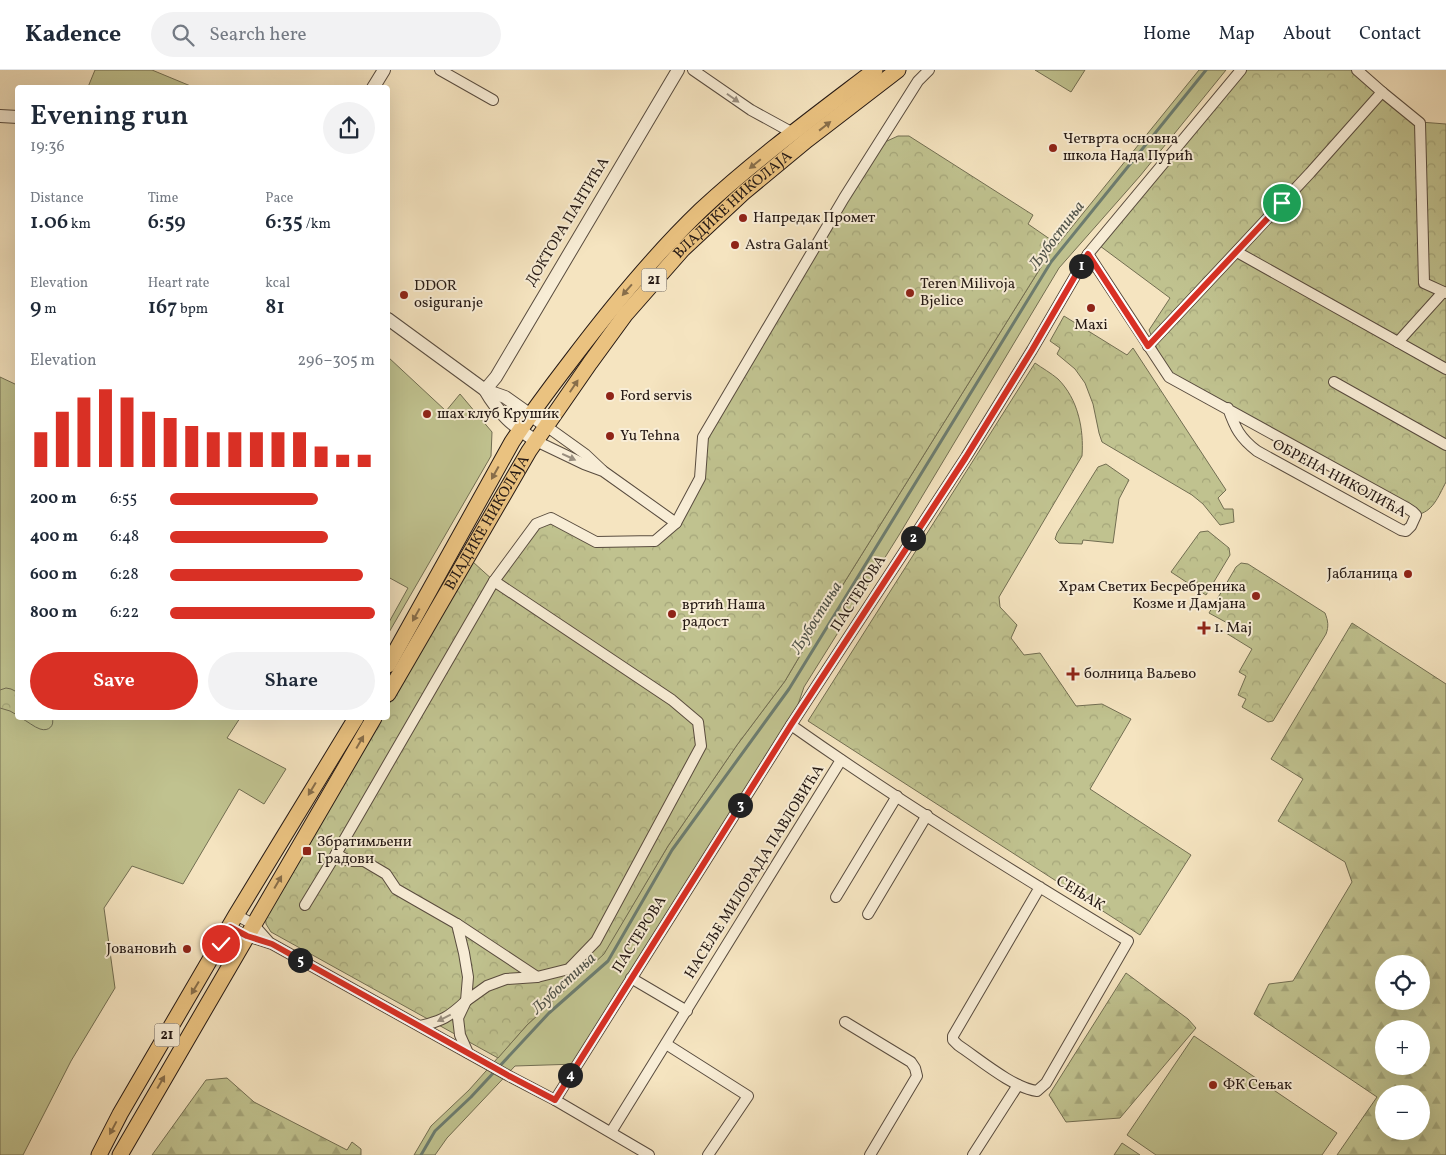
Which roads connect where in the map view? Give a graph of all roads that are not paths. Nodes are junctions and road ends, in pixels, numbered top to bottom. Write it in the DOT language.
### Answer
graph roads {
  1 [pos="384,70"];
  2 [pos="440,70"];
  3 [pos="678,70"];
  4 [pos="693,70"];
  5 [pos="875,70"];
  6 [pos="898,70"];
  7 [pos="929,70"];
  8 [pos="1241,70"];
  9 [pos="1357,70"];
  10 [pos="375,85"];
  11 [pos="1382,92"];
  12 [pos="494,100"];
  13 [pos="0,116"];
  14 [pos="15,118"];
  15 [pos="793,133"];
  16 [pos="1237,252"];
  17 [pos="1088,254"];
  18 [pos="1444,292"];
  19 [pos="390,321"];
  20 [pos="1398,342"];
  21 [pos="1148,346"];
  22 [pos="1446,369"];
  23 [pos="1334,382"];
  24 [pos="485,390"];
  25 [pos="1228,408"];
  26 [pos="530,415"];
  27 [pos="546,426"];
  28 [pos="520,431"];
  29 [pos="536,441"];
  30 [pos="1446,445"];
  31 [pos="602,471"];
  32 [pos="676,523"];
  33 [pos="494,581"];
  34 [pos="390,661"];
  35 [pos="390,691"];
  36 [pos="355,720"];
  37 [pos="373,720"];
  38 [pos="791,725"];
  39 [pos="841,760"];
  40 [pos="897,796"];
  41 [pos="927,815"];
  42 [pos="336,854"];
  43 [pos="1040,887"];
  44 [pos="836,897"];
  45 [pos="305,905"];
  46 [pos="868,914"];
  47 [pos="233,921"];
  48 [pos="457,924"];
  49 [pos="250,930"];
  50 [pos="536,977"];
  51 [pos="631,978"];
  52 [pos="466,1001"];
  53 [pos="686,1011"];
  54 [pos="845,1022"];
  55 [pos="420,1026"];
  56 [pos="666,1044"];
  57 [pos="468,1053"];
  58 [pos="1018,1085"];
  59 [pos="555,1100"];
  60 [pos="611,1132"];
  61 [pos="99,1155"];
  62 [pos="120,1155"];
  63 [pos="649,1155"];
  64 [pos="708,1155"];
  65 [pos="870,1155"];
  66 [pos="973,1155"];
  1 -- 10 [label="street"];
  2 -- 12 [label="street"];
  3 -- 24 [label="street, ДОКТОРА ПАНТИЋА"];
  4 -- 15 [label="street, one-way"];
  5 -- 15 [label="main road, ВЛАДИКЕ НИКОЛАЈА / 21"];
  27 -- 6 [label="main road, ВЛАДИКЕ НИКОЛАЈА / 21, one-way"];
  7 -- 32 [label="street"];
  8 -- 17 [label="street, ПАСТЕРОВА"];
  9 -- 11 [label="street"];
  11 -- 16 [label="street"];
  11 -- 18 [label="street"];
  13 -- 14 [label="street"];
  15 -- 26 [label="main road, ВЛАДИКЕ НИКОЛАЈА / 21, one-way"];
  16 -- 20 [label="street"];
  16 -- 21 [label="street"];
  17 -- 21 [label="street, ОБРЕНА НИКОЛИЋА"];
  17 -- 38 [label="street, ПАСТЕРОВА"];
  18 -- 20 [label="street"];
  19 -- 24 [label="street"];
  20 -- 22 [label="street"];
  21 -- 25 [label="street, ОБРЕНА НИКОЛИЋА"];
  23 -- 30 [label="street"];
  24 -- 26 [label="street"];
  24 -- 28 [label="street"];
  25 -- 25 [label="street, ОБРЕНА НИКОЛИЋА"];
  26 -- 27 [label="street"];
  26 -- 28 [label="main road, ВЛАДИКЕ НИКОЛАЈА / 21"];
  27 -- 29 [label="main road, ВЛАДИКЕ НИКОЛАЈА / 21"];
  27 -- 31 [label="street"];
  28 -- 29 [label="street"];
  28 -- 34 [label="main road, ВЛАДИКЕ НИКОЛАЈА / 21, one-way"];
  29 -- 31 [label="street, one-way"];
  29 -- 35 [label="main road, ВЛАДИКЕ НИКОЛАЈА / 21"];
  31 -- 32 [label="street"];
  32 -- 33 [label="street"];
  33 -- 42 [label="street"];
  33 -- 50 [label="street"];
  36 -- 47 [label="main road, 21, one-way"];
  49 -- 37 [label="main road, 21, one-way"];
  38 -- 39 [label="street"];
  38 -- 51 [label="street, ПАСТЕРОВА"];
  39 -- 40 [label="street, НАСЕЉЕ МИЛОРАДА ПАВЛОВИЋА"];
  39 -- 53 [label="street, НАСЕЉЕ МИЛОРАДА ПАВЛОВИЋА"];
  40 -- 41 [label="street, НАСЕЉЕ МИЛОРАДА ПАВЛОВИЋА"];
  40 -- 44 [label="street"];
  41 -- 43 [label="street, НАСЕЉЕ МИЛОРАДА ПАВЛОВИЋА"];
  41 -- 46 [label="street"];
  42 -- 45 [label="street"];
  42 -- 48 [label="street"];
  43 -- 58 [label="street, СЕЊАК"];
  43 -- 58 [label="street, СЕЊАК"];
  47 -- 49 [label="street"];
  47 -- 61 [label="main road, 21, one-way"];
  48 -- 50 [label="street"];
  48 -- 52 [label="street"];
  49 -- 55 [label="street"];
  62 -- 49 [label="main road, 21, one-way"];
  50 -- 52 [label="street"];
  51 -- 53 [label="street"];
  51 -- 59 [label="street, ПАСТЕРОВА"];
  52 -- 55 [label="street, one-way"];
  52 -- 57 [label="street"];
  53 -- 56 [label="street, НАСЕЉЕ МИЛОРАДА ПАВЛОВИЋА"];
  54 -- 65 [label="street"];
  55 -- 57 [label="street"];
  56 -- 60 [label="street, НАСЕЉЕ МИЛОРАДА ПАВЛОВИЋА"];
  56 -- 64 [label="street"];
  57 -- 59 [label="street"];
  58 -- 66 [label="street"];
  59 -- 60 [label="street"];
  60 -- 63 [label="street"];
}
